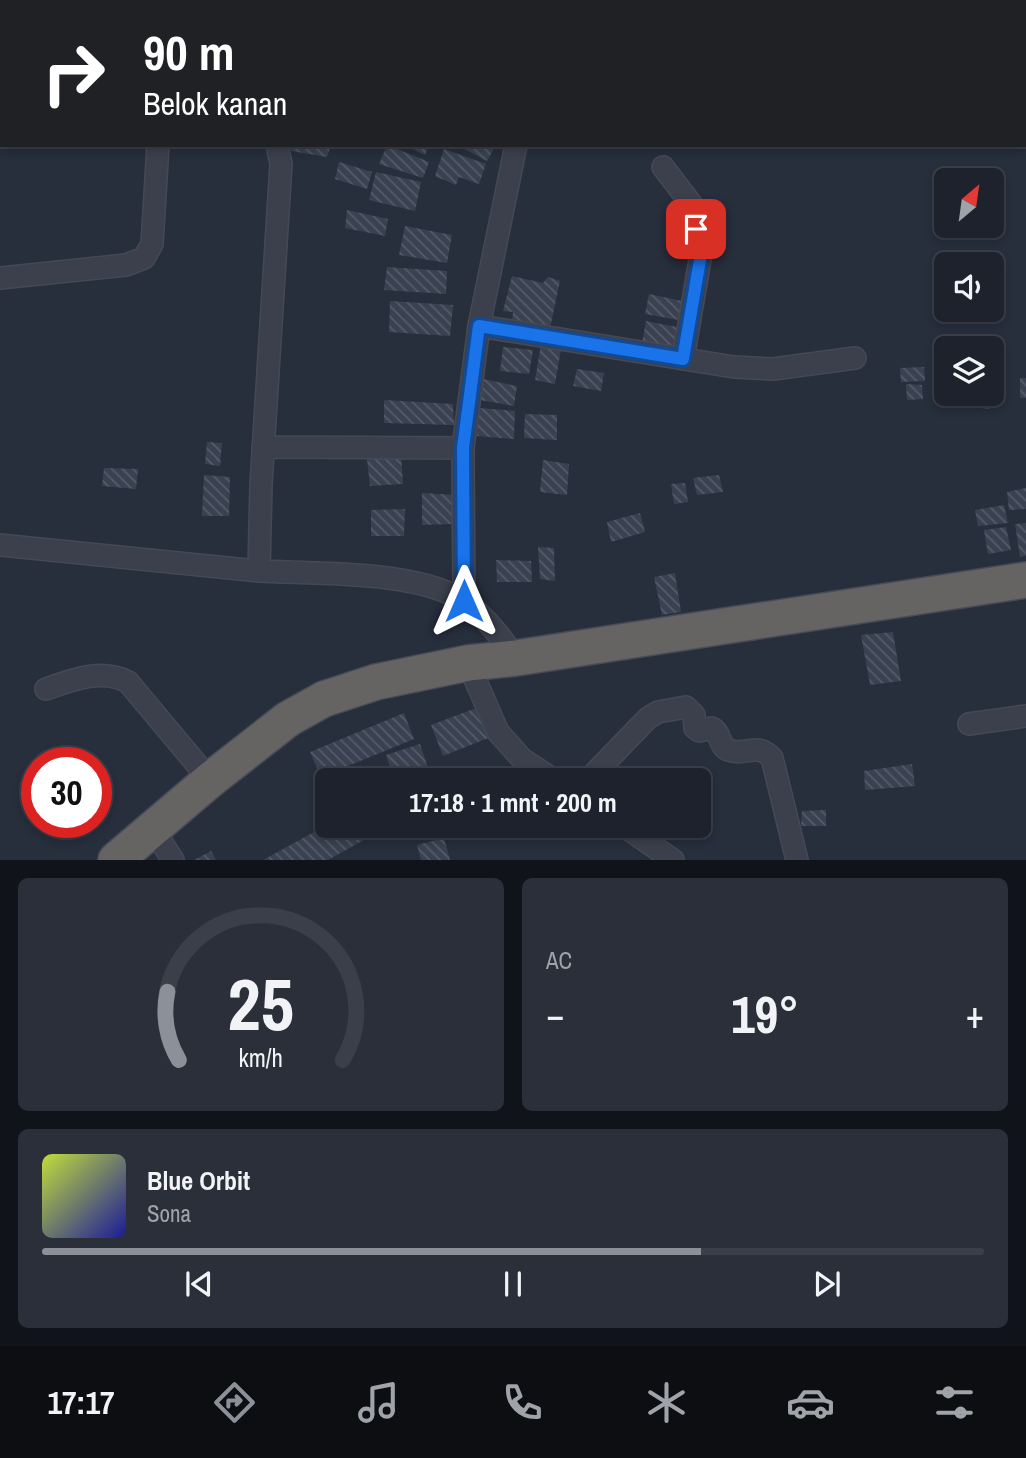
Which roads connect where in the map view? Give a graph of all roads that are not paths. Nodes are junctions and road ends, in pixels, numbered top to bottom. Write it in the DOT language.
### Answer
graph roads {
  1 [pos="158,147"];
  2 [pos="277,147"];
  3 [pos="516,147"];
  4 [pos="663,167"];
  5 [pos="0,278"];
  6 [pos="479,326"];
  7 [pos="855,358"];
  8 [pos="683,359"];
  9 [pos="263,447"];
  10 [pos="463,448"];
  11 [pos="0,545"];
  12 [pos="259,571"];
  13 [pos="1026,580"];
  14 [pos="464,601"];
  15 [pos="516,658"];
  16 [pos="468,663"];
  17 [pos="46,689"];
  18 [pos="1026,716"];
  19 [pos="969,724"];
  20 [pos="535,768"];
  21 [pos="600,768"];
  22 [pos="210,780"];
  23 [pos="152,828"];
  24 [pos="642,838"];
  25 [pos="116,859"];
  26 [pos="173,859"];
  27 [pos="673,859"];
  28 [pos="797,859"];
  1 -- 5 [label="street"];
  2 -- 9 [label="street"];
  3 -- 6 [label="street"];
  4 -- 8 [label="street"];
  6 -- 8 [label="street"];
  6 -- 10 [label="street"];
  7 -- 8 [label="street"];
  9 -- 10 [label="street"];
  9 -- 12 [label="street"];
  10 -- 14 [label="street"];
  11 -- 12 [label="street"];
  12 -- 14 [label="street"];
  13 -- 15 [label="highway"];
  14 -- 15 [label="street"];
  15 -- 16 [label="highway"];
  16 -- 20 [label="street"];
  16 -- 22 [label="highway"];
  17 -- 22 [label="street"];
  18 -- 19 [label="street"];
  21 -- 28 [label="street"];
  22 -- 23 [label="highway"];
  23 -- 25 [label="highway"];
  23 -- 26 [label="street"];
  24 -- 27 [label="street"];
}
